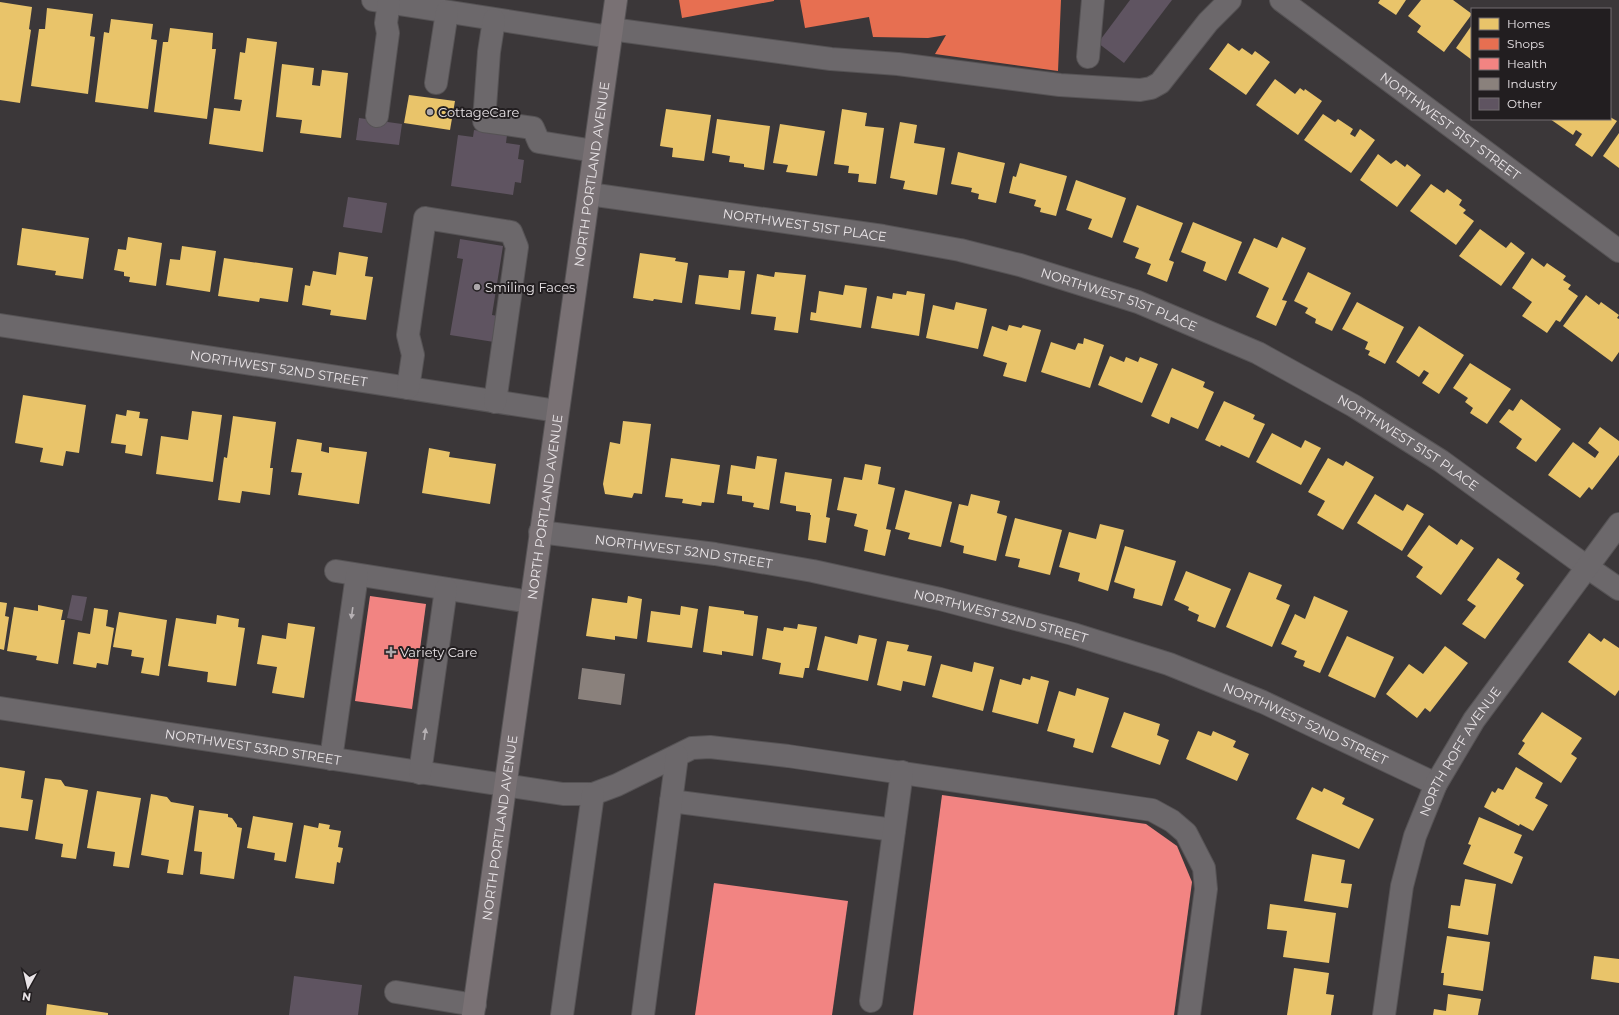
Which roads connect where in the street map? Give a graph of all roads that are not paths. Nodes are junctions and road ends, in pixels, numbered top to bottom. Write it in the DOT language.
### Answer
graph roads {
  1 [pos="616,0"];
  2 [pos="1093,0"];
  3 [pos="1281,0"];
  4 [pos="389,2"];
  5 [pos="1219,4"];
  6 [pos="446,12"];
  7 [pos="494,20"];
  8 [pos="611,33"];
  9 [pos="1088,58"];
  10 [pos="436,83"];
  11 [pos="377,116"];
  12 [pos="594,151"];
  13 [pos="588,194"];
  14 [pos="1619,251"];
  15 [pos="0,325"];
  16 [pos="408,388"];
  17 [pos="495,402"];
  18 [pos="557,411"];
  19 [pos="1619,524"];
  20 [pos="540,532"];
  21 [pos="1586,568"];
  22 [pos="336,571"];
  23 [pos="357,579"];
  24 [pos="1619,589"];
  25 [pos="446,593"];
  26 [pos="530,602"];
  27 [pos="0,708"];
  28 [pos="677,756"];
  29 [pos="331,760"];
  30 [pos="902,772"];
  31 [pos="420,773"];
  32 [pos="1436,784"];
  33 [pos="505,787"];
  34 [pos="593,794"];
  35 [pos="671,801"];
  36 [pos="894,830"];
  37 [pos="396,992"];
  38 [pos="871,1001"];
  39 [pos="474,1010"];
  40 [pos="562,1015"];
  41 [pos="643,1015"];
  42 [pos="1189,1015"];
  43 [pos="1384,1015"];
  1 -- 8 [label="main road, NORTH PORTLAND AVENUE"];
  2 -- 9 [label="street"];
  3 -- 14 [label="street, NORTHWEST 51ST STREET"];
  4 -- 6 [label="street"];
  4 -- 11 [label="street"];
  5 -- 8 [label="street"];
  6 -- 7 [label="street"];
  6 -- 10 [label="street"];
  7 -- 8 [label="street"];
  7 -- 12 [label="street"];
  8 -- 12 [label="main road, NORTH PORTLAND AVENUE"];
  12 -- 13 [label="main road, NORTH PORTLAND AVENUE"];
  13 -- 18 [label="main road, NORTH PORTLAND AVENUE"];
  13 -- 21 [label="street, NORTHWEST 51ST PLACE"];
  15 -- 16 [label="street, NORTHWEST 52ND STREET"];
  16 -- 17 [label="street, NORTHWEST 52ND STREET"];
  16 -- 17 [label="street"];
  17 -- 18 [label="street, NORTHWEST 52ND STREET"];
  18 -- 20 [label="main road, NORTH PORTLAND AVENUE"];
  19 -- 21 [label="street, NORTH ROFF AVENUE"];
  20 -- 26 [label="main road, NORTH PORTLAND AVENUE"];
  20 -- 32 [label="street, NORTHWEST 52ND STREET"];
  21 -- 24 [label="street, NORTHWEST 51ST PLACE"];
  21 -- 32 [label="street, NORTH ROFF AVENUE"];
  22 -- 23 [label="street"];
  23 -- 25 [label="street"];
  23 -- 29 [label="street, one-way"];
  25 -- 26 [label="street"];
  31 -- 25 [label="street, one-way"];
  26 -- 33 [label="main road, NORTH PORTLAND AVENUE"];
  27 -- 29 [label="street, NORTHWEST 53RD STREET"];
  28 -- 30 [label="street"];
  28 -- 34 [label="street"];
  28 -- 35 [label="street"];
  29 -- 31 [label="street, NORTHWEST 53RD STREET"];
  30 -- 36 [label="street"];
  30 -- 42 [label="street"];
  31 -- 33 [label="street, NORTHWEST 53RD STREET"];
  32 -- 43 [label="street, NORTH ROFF AVENUE"];
  33 -- 34 [label="street, NORTHWEST 53RD STREET"];
  33 -- 39 [label="main road, NORTH PORTLAND AVENUE"];
  34 -- 40 [label="street"];
  35 -- 36 [label="street"];
  35 -- 41 [label="street"];
  36 -- 38 [label="street"];
  37 -- 39 [label="street"];
}
